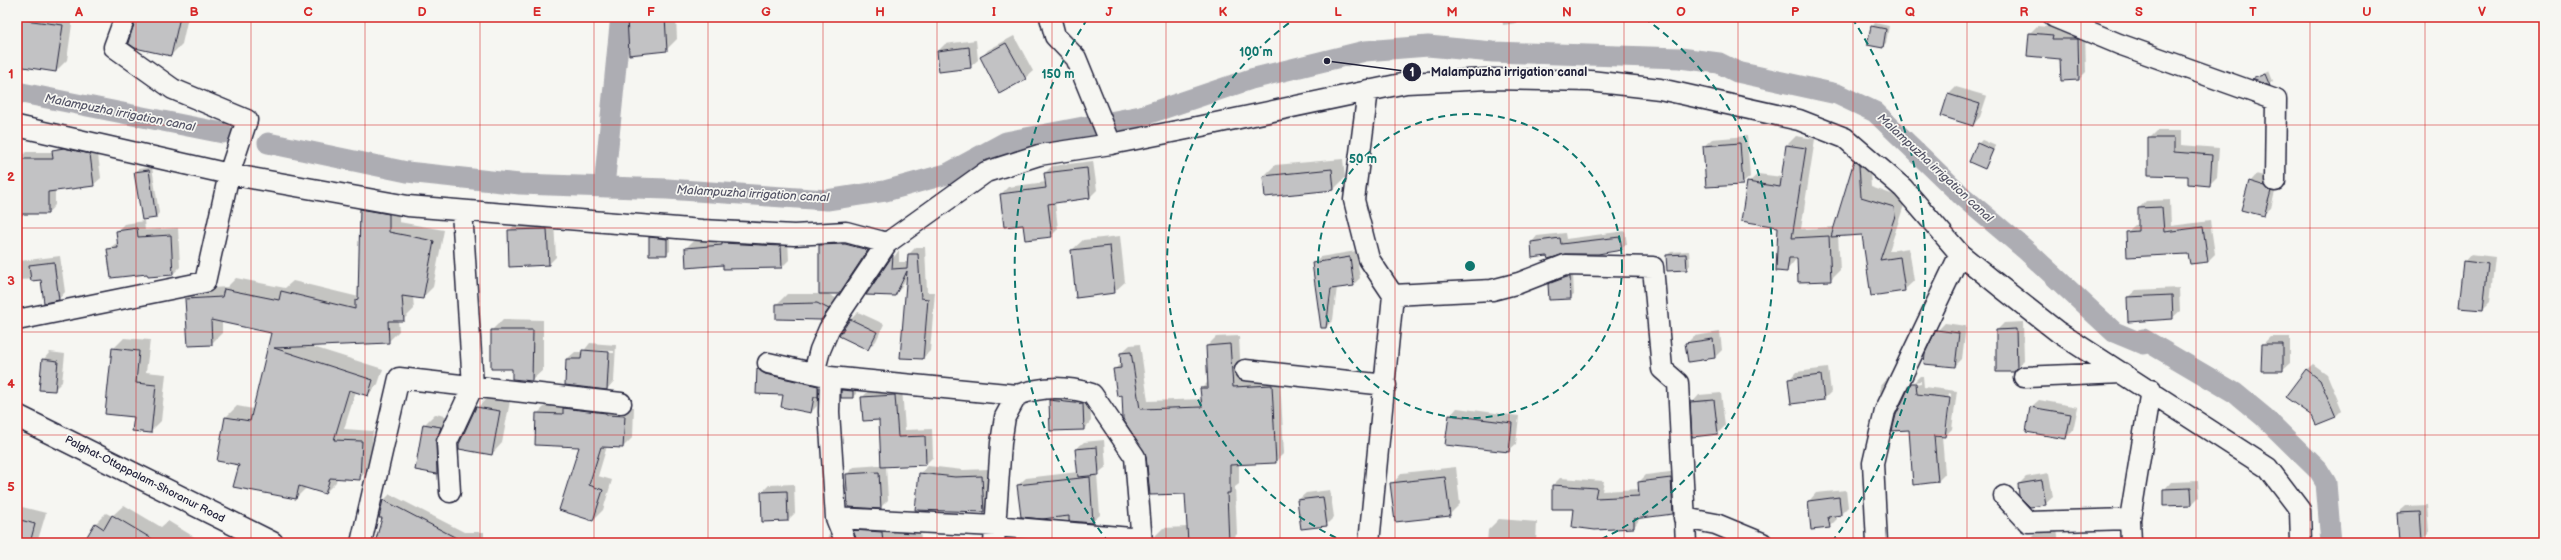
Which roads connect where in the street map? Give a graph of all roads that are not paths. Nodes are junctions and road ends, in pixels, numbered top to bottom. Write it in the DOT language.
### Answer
graph roads {
  1 [pos="125,17"];
  2 [pos="1050,17"];
  3 [pos="2054,17"];
  4 [pos="1368,90"];
  5 [pos="17,126"];
  6 [pos="1111,144"];
  7 [pos="228,174"];
  8 [pos="2275,181"];
  9 [pos="462,211"];
  10 [pos="887,243"];
  11 [pos="1960,254"];
  12 [pos="1393,295"];
  13 [pos="17,320"];
  14 [pos="768,364"];
  15 [pos="1245,370"];
  16 [pos="2123,373"];
  17 [pos="822,375"];
  18 [pos="2024,377"];
  19 [pos="1386,385"];
  20 [pos="473,386"];
  21 [pos="2151,390"];
  22 [pos="1017,395"];
  23 [pos="621,403"];
  24 [pos="17,416"];
  25 [pos="450,492"];
  26 [pos="2004,496"];
  27 [pos="836,518"];
  28 [pos="1684,518"];
  29 [pos="2130,519"];
  30 [pos="995,535"];
  31 [pos="1142,541"];
  32 [pos="272,543"];
  33 [pos="361,543"];
  34 [pos="846,543"];
  35 [pos="1369,543"];
  36 [pos="1686,543"];
  37 [pos="1762,543"];
  38 [pos="1877,543"];
  39 [pos="2131,543"];
  40 [pos="2301,543"];
  1 -- 7 [label="street"];
  2 -- 6 [label="street"];
  3 -- 8 [label="street"];
  4 -- 6 [label="street"];
  4 -- 11 [label="street"];
  4 -- 12 [label="street"];
  5 -- 7 [label="street"];
  6 -- 10 [label="street"];
  7 -- 9 [label="street"];
  7 -- 13 [label="street"];
  9 -- 10 [label="street"];
  9 -- 20 [label="street"];
  10 -- 17 [label="street"];
  11 -- 16 [label="street"];
  11 -- 38 [label="street"];
  12 -- 19 [label="street"];
  12 -- 28 [label="street"];
  14 -- 17 [label="street"];
  15 -- 19 [label="street"];
  16 -- 18 [label="street"];
  16 -- 21 [label="street"];
  17 -- 22 [label="street"];
  17 -- 27 [label="street"];
  19 -- 35 [label="street"];
  20 -- 23 [label="street"];
  20 -- 25 [label="street"];
  20 -- 33 [label="street"];
  21 -- 29 [label="street"];
  21 -- 40 [label="street"];
  22 -- 30 [label="street"];
  22 -- 31 [label="street"];
  24 -- 32 [label="main road, Palghat-Ottappalam-Shoranur Road"];
  26 -- 29 [label="street"];
  27 -- 30 [label="street"];
  27 -- 34 [label="street"];
  28 -- 36 [label="street"];
  28 -- 37 [label="street"];
  29 -- 39 [label="street"];
  30 -- 31 [label="street"];
}
